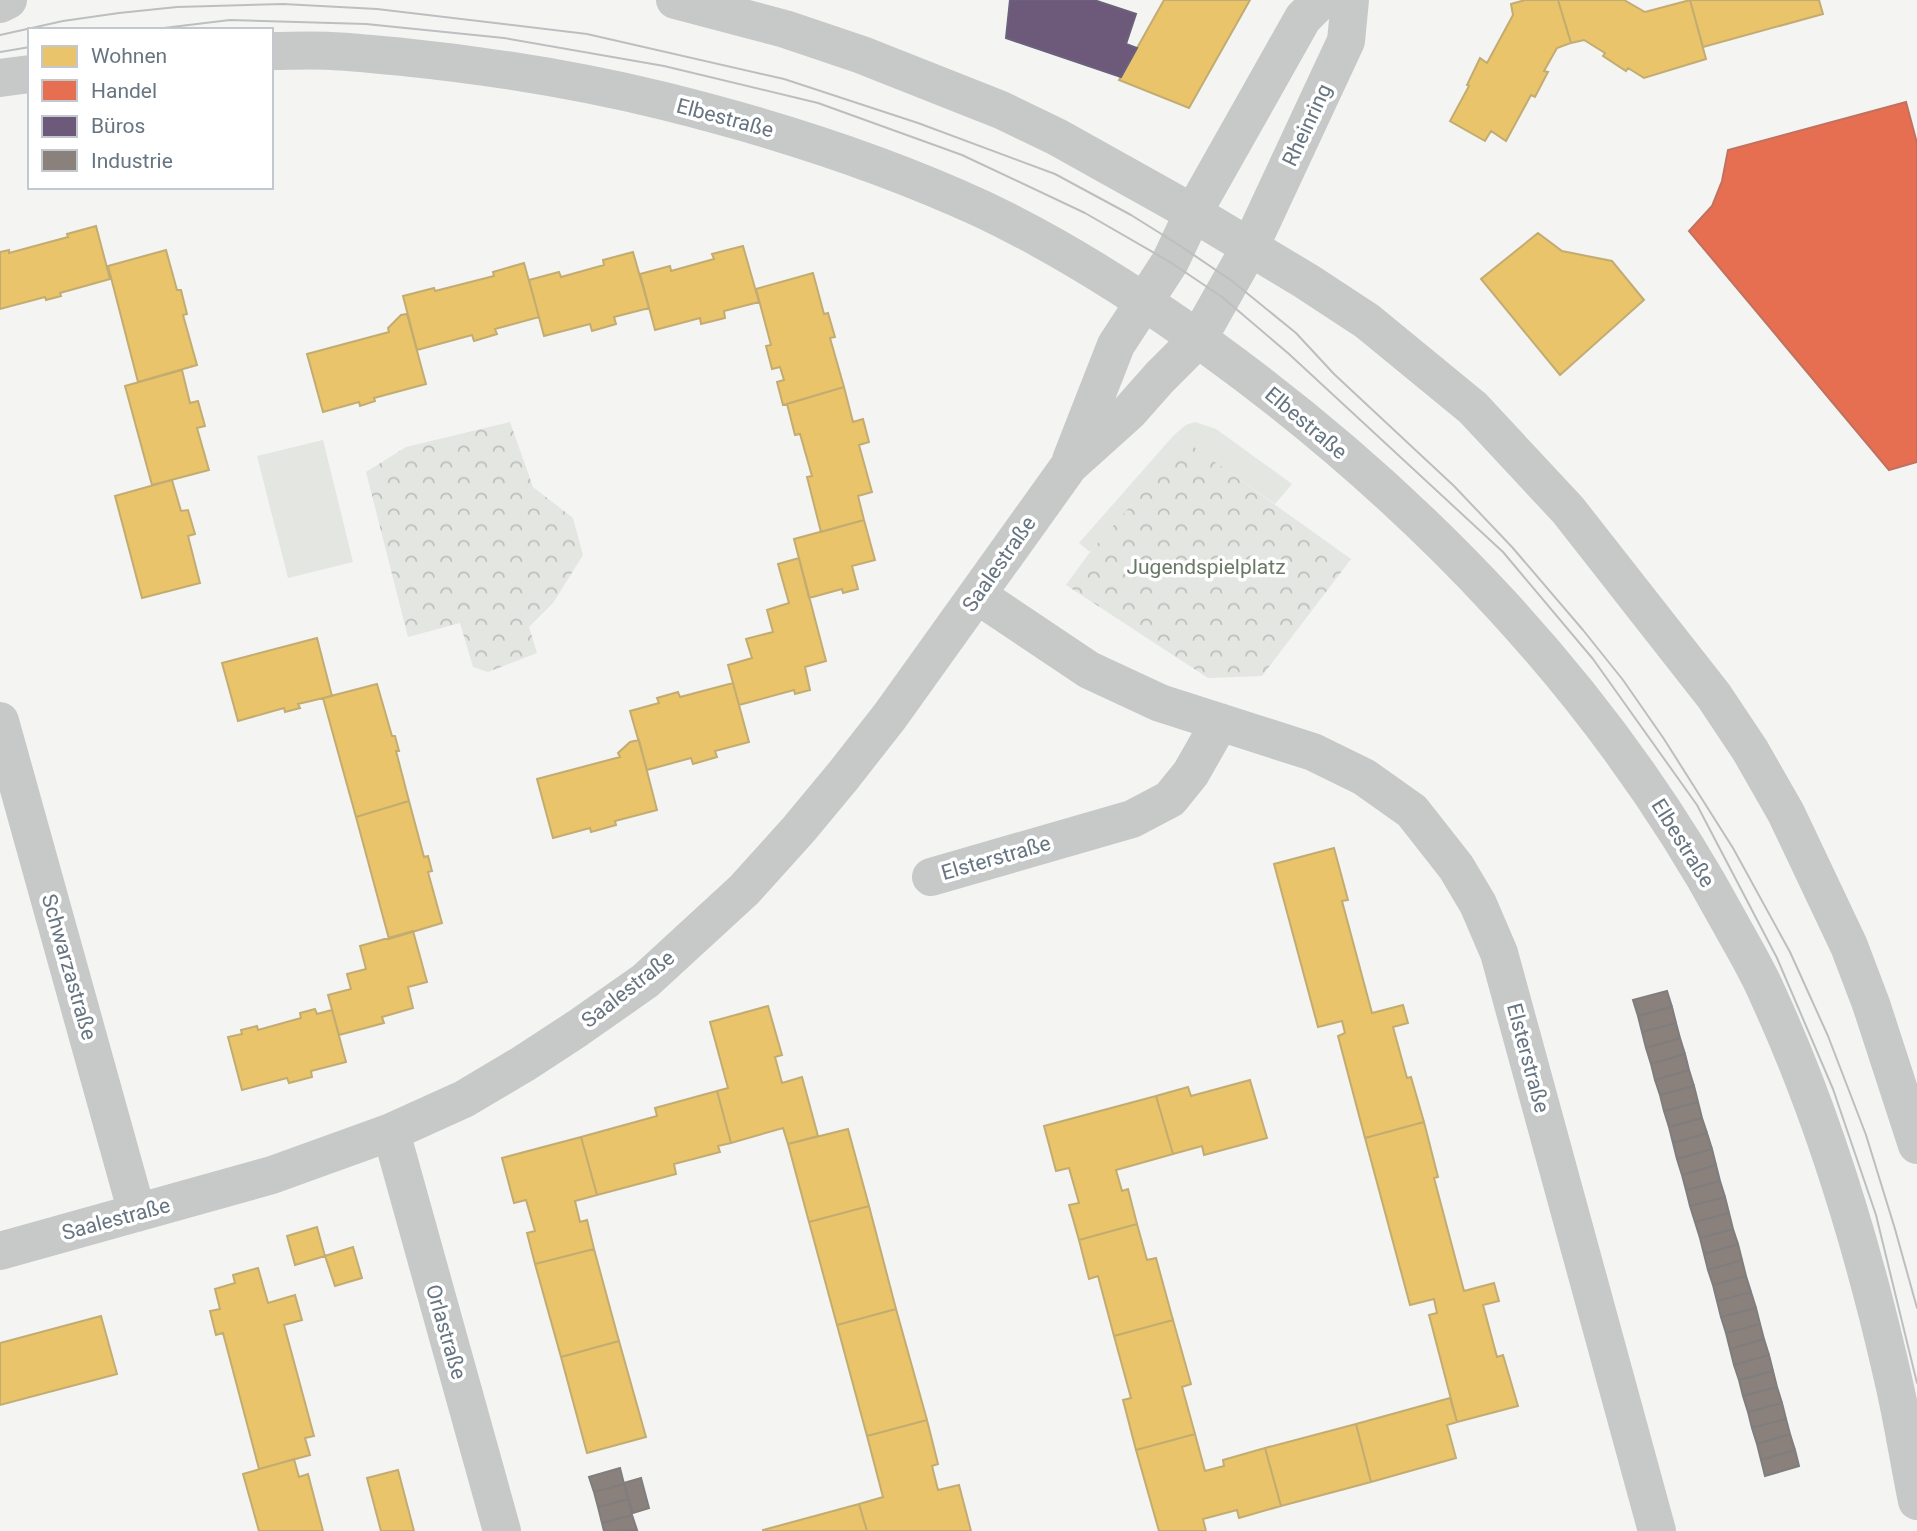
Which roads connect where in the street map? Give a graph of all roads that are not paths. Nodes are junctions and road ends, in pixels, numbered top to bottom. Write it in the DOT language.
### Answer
graph roads {
  1 [pos="8,0"];
  2 [pos="675,0"];
  3 [pos="1321,0"];
  4 [pos="1350,0"];
  5 [pos="0,4"];
  6 [pos="273,51"];
  7 [pos="28,74"];
  8 [pos="0,78"];
  9 [pos="1193,213"];
  10 [pos="1250,247"];
  11 [pos="1145,301"];
  12 [pos="1198,339"];
  13 [pos="1069,466"];
  14 [pos="977,595"];
  15 [pos="0,721"];
  16 [pos="1220,722"];
  17 [pos="931,877"];
  18 [pos="391,1132"];
  19 [pos="1916,1135"];
  20 [pos="137,1213"];
  21 [pos="0,1251"];
  22 [pos="1917,1501"];
  23 [pos="502,1531"];
  24 [pos="1657,1531"];
  1 -- 5 [label="street"];
  2 -- 9 [label="street"];
  3 -- 9 [label="street"];
  4 -- 10 [label="street, Rheinring"];
  6 -- 11 [label="street, Elbestraße"];
  7 -- 8 [label="street"];
  9 -- 10 [label="street"];
  9 -- 11 [label="street"];
  10 -- 12 [label="street"];
  10 -- 19 [label="street"];
  11 -- 12 [label="street, Elbestraße"];
  11 -- 13 [label="street, Saalestraße"];
  12 -- 13 [label="street, Saalestraße"];
  12 -- 22 [label="street, Elbestraße"];
  13 -- 14 [label="street, Saalestraße"];
  14 -- 16 [label="street, Elsterstraße"];
  14 -- 18 [label="street, Saalestraße"];
  15 -- 20 [label="street, Schwarzastraße"];
  16 -- 17 [label="street, Elsterstraße"];
  16 -- 24 [label="street, Elsterstraße"];
  18 -- 20 [label="street, Saalestraße"];
  18 -- 23 [label="street, Orlastraße"];
  20 -- 21 [label="street, Saalestraße"];
}
